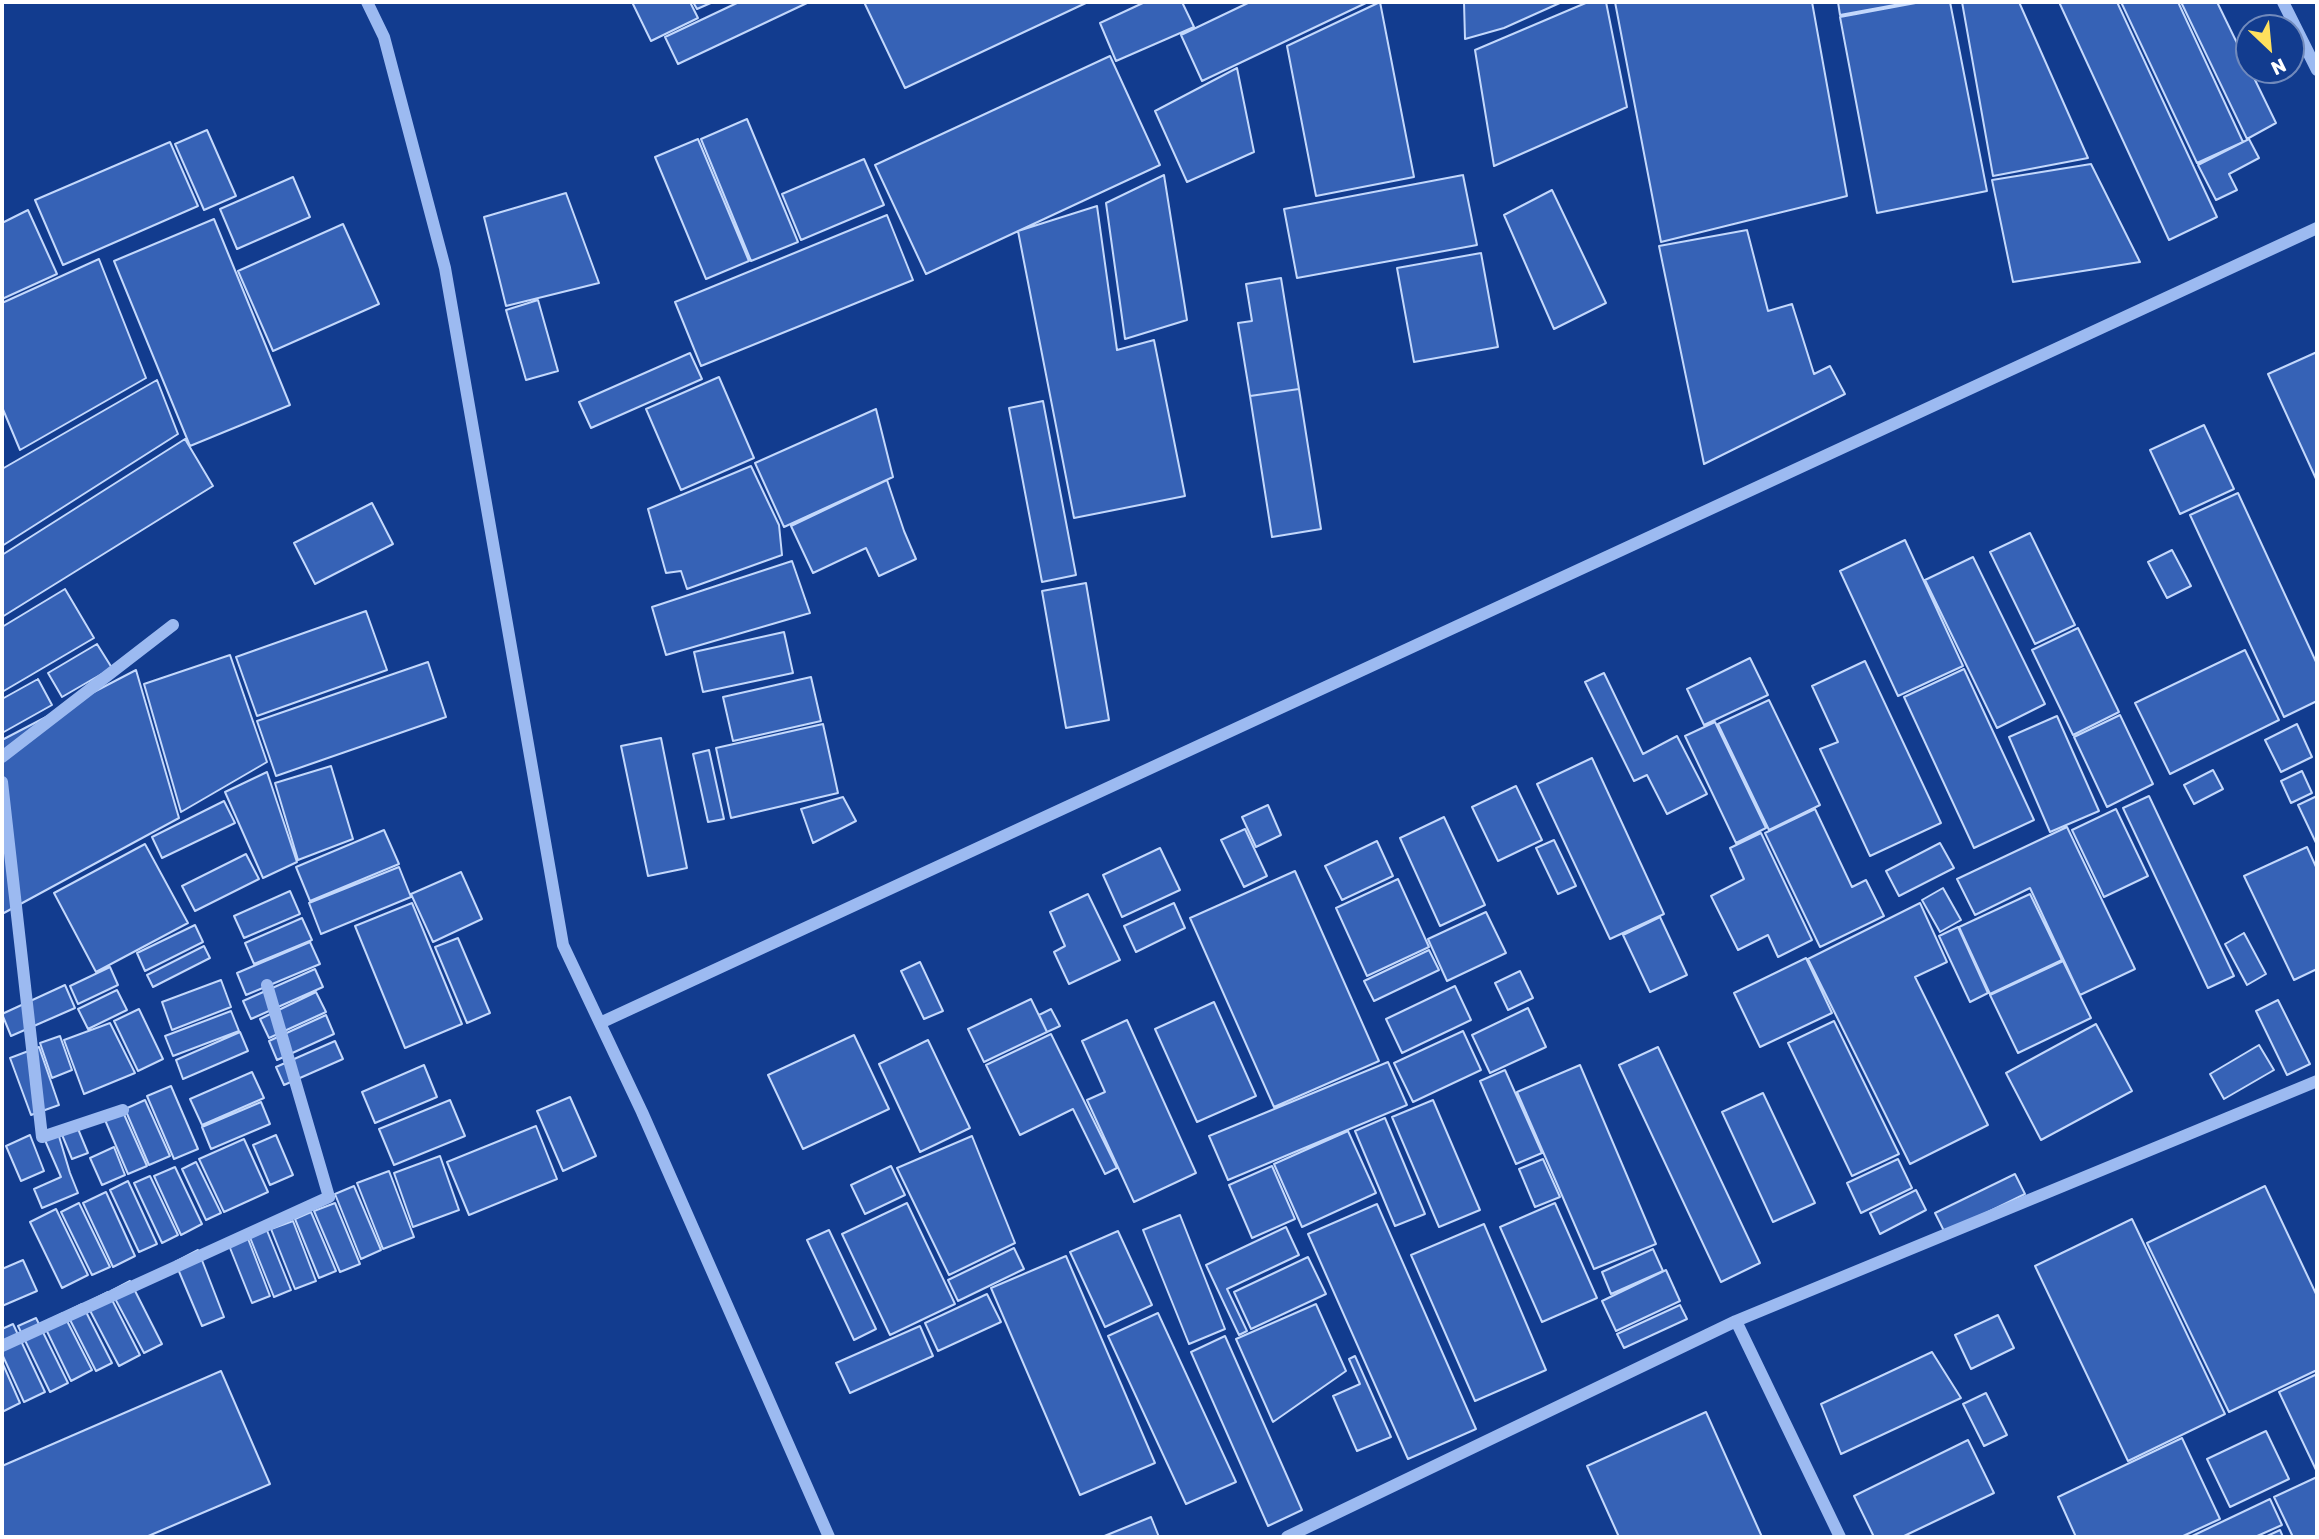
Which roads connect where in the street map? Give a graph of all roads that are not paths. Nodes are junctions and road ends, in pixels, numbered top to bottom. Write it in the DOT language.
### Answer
graph roads {
  1 [pos="367,2"];
  2 [pos="2283,2"];
  3 [pos="2317,70"];
  4 [pos="2317,228"];
  5 [pos="173,625"];
  6 [pos="2,757"];
  7 [pos="2,782"];
  8 [pos="267,985"];
  9 [pos="600,1023"];
  10 [pos="2317,1081"];
  11 [pos="123,1110"];
  12 [pos="1736,1321"];
  13 [pos="2,1346"];
  14 [pos="829,1537"];
  15 [pos="1287,1537"];
  16 [pos="1840,1537"];
  1 -- 9 [label="street"];
  2 -- 3 [label="street"];
  4 -- 9 [label="street"];
  5 -- 6 [label="street"];
  7 -- 11 [label="street"];
  8 -- 13 [label="street"];
  9 -- 14 [label="street"];
  10 -- 12 [label="street"];
  12 -- 15 [label="street"];
  12 -- 16 [label="street"];
}
